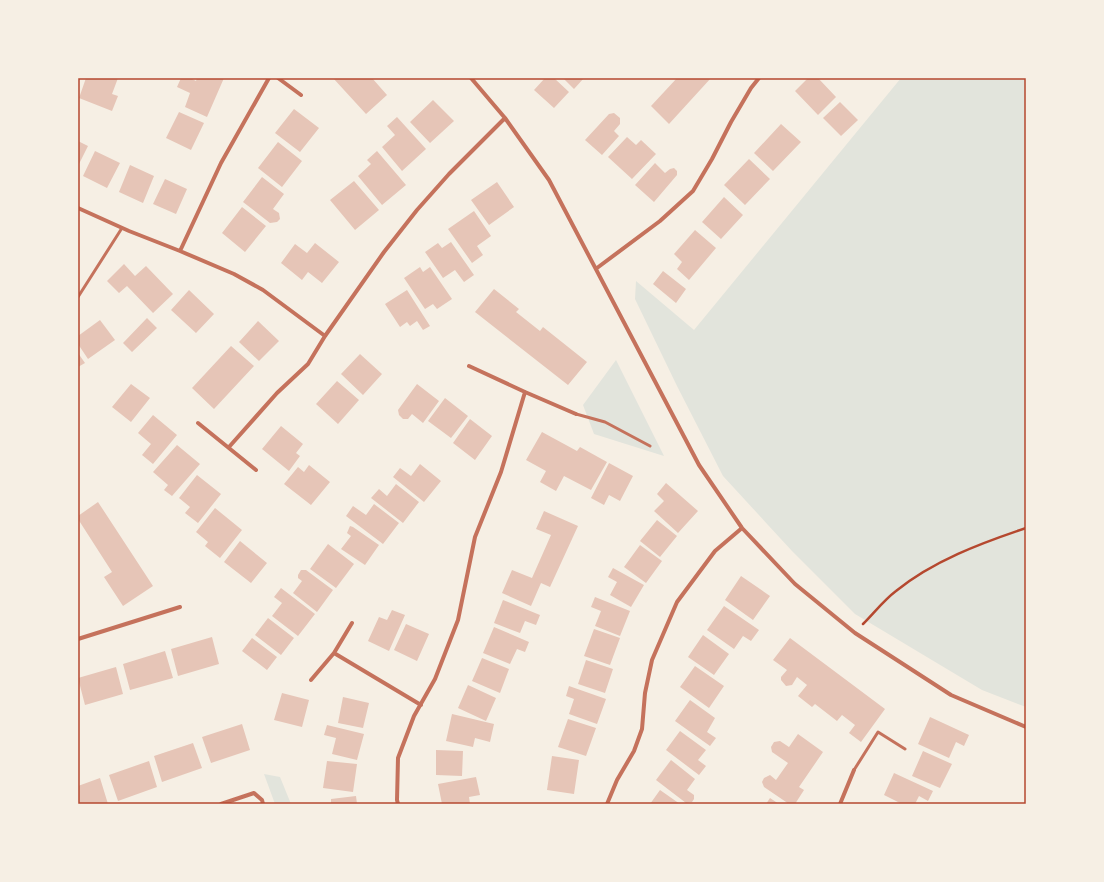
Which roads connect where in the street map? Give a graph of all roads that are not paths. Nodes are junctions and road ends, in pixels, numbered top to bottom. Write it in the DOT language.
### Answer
graph roads {
  1 [pos="269,78"];
  2 [pos="278,78"];
  3 [pos="471,78"];
  4 [pos="759,78"];
  5 [pos="301,95"];
  6 [pos="505,118"];
  7 [pos="78,208"];
  8 [pos="122,228"];
  9 [pos="180,251"];
  10 [pos="597,268"];
  11 [pos="78,297"];
  12 [pos="325,336"];
  13 [pos="470,366"];
  14 [pos="525,392"];
  15 [pos="576,414"];
  16 [pos="198,423"];
  17 [pos="650,446"];
  18 [pos="229,447"];
  19 [pos="256,470"];
  20 [pos="742,528"];
  21 [pos="180,607"];
  22 [pos="352,623"];
  23 [pos="78,638"];
  24 [pos="334,652"];
  25 [pos="311,680"];
  26 [pos="421,705"];
  27 [pos="1026,728"];
  28 [pos="905,749"];
  29 [pos="854,770"];
  30 [pos="221,804"];
  31 [pos="263,804"];
  32 [pos="398,804"];
  33 [pos="606,804"];
  34 [pos="840,804"];
  1 -- 9 [label="street"];
  2 -- 5 [label="street"];
  3 -- 6 [label="street"];
  4 -- 10 [label="street"];
  6 -- 10 [label="street"];
  6 -- 12 [label="street"];
  7 -- 8 [label="street"];
  8 -- 9 [label="street"];
  8 -- 11 [label="lane"];
  9 -- 12 [label="street"];
  10 -- 20 [label="street"];
  12 -- 18 [label="street"];
  13 -- 14 [label="street"];
  14 -- 15 [label="street"];
  14 -- 26 [label="street"];
  15 -- 17 [label="lane"];
  16 -- 18 [label="street"];
  18 -- 19 [label="street"];
  20 -- 27 [label="street"];
  20 -- 33 [label="street"];
  21 -- 23 [label="street"];
  22 -- 24 [label="street"];
  24 -- 25 [label="street"];
  24 -- 26 [label="street"];
  26 -- 32 [label="street"];
  28 -- 29 [label="lane"];
  29 -- 34 [label="street"];
  30 -- 31 [label="street"];
}
